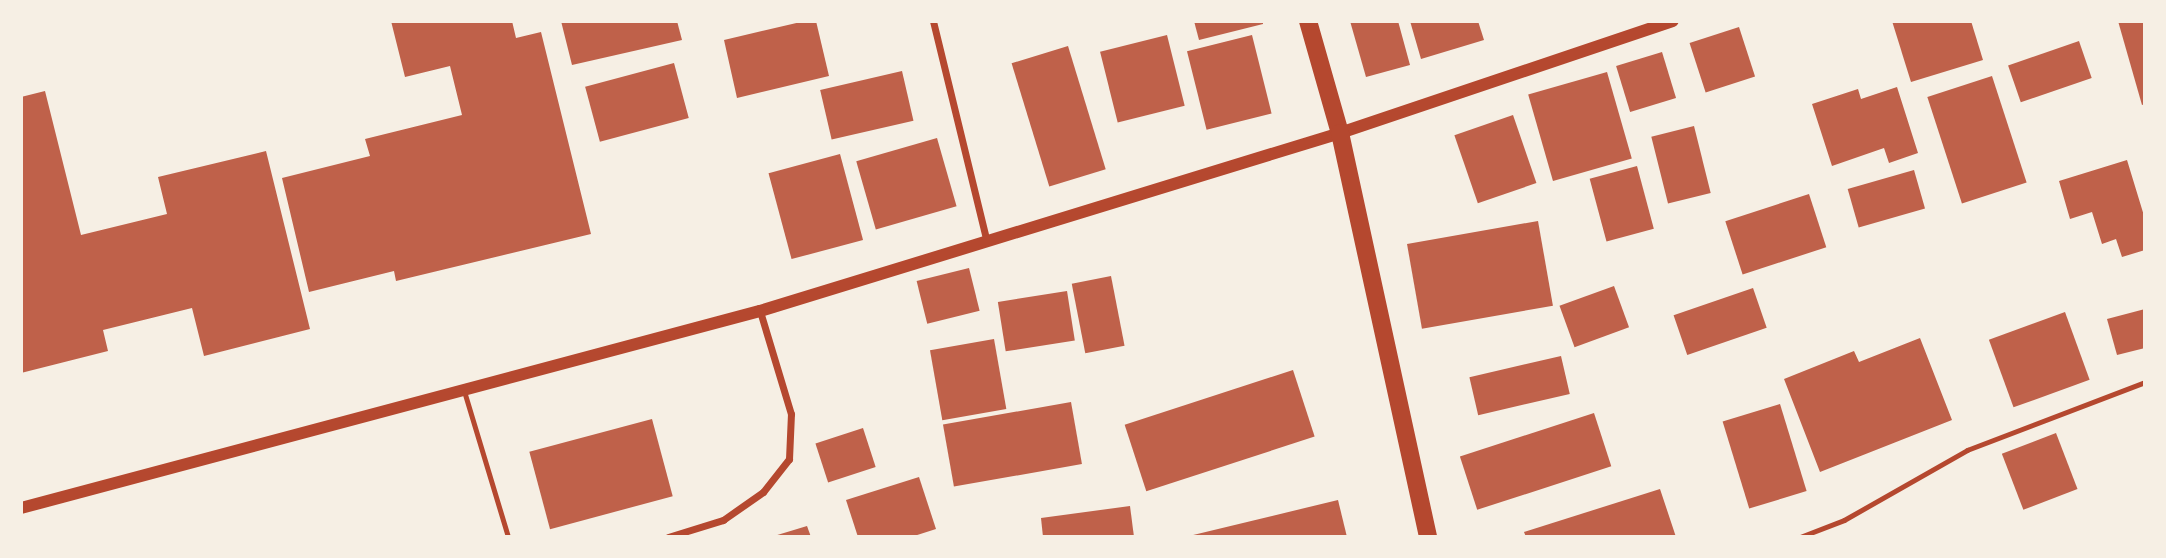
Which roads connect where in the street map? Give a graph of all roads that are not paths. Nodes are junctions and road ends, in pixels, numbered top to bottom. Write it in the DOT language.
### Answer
graph roads {
  1 [pos="933,21"];
  2 [pos="1308,21"];
  3 [pos="1673,21"];
  4 [pos="1340,133"];
  5 [pos="986,238"];
  6 [pos="760,311"];
  7 [pos="2145,382"];
  8 [pos="464,391"];
  9 [pos="21,508"];
  10 [pos="508,537"];
  11 [pos="668,537"];
  12 [pos="1427,537"];
  13 [pos="1800,537"];
  1 -- 5 [label="street"];
  2 -- 4 [label="main road"];
  3 -- 4 [label="street"];
  4 -- 5 [label="street"];
  4 -- 12 [label="main road"];
  5 -- 6 [label="street"];
  6 -- 8 [label="street"];
  6 -- 11 [label="street"];
  7 -- 13 [label="lane"];
  8 -- 9 [label="street"];
  8 -- 10 [label="lane"];
}
